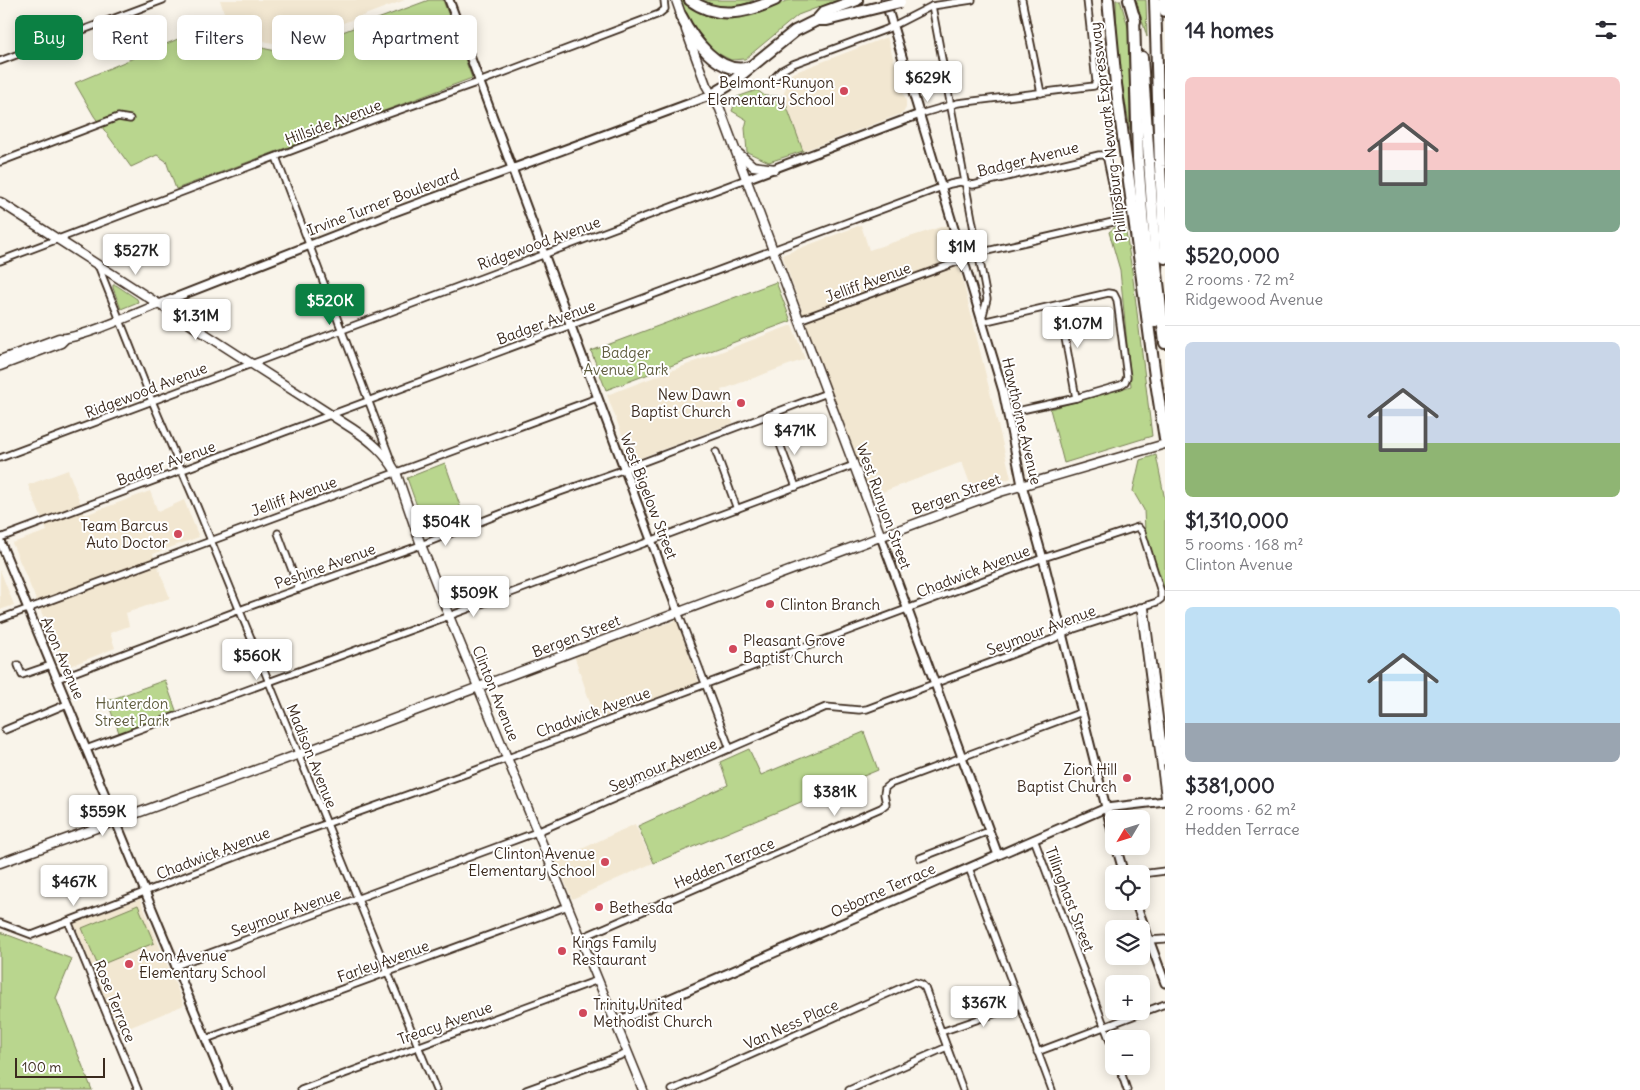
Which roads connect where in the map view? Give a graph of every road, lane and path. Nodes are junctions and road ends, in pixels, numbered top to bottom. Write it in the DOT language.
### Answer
graph roads {
  1 [pos="163,0"];
  2 [pos="450,0"];
  3 [pos="664,0"];
  4 [pos="676,0"];
  5 [pos="690,0"];
  6 [pos="765,0"];
  7 [pos="775,0"];
  8 [pos="856,0"];
  9 [pos="885,0"];
  10 [pos="972,0"];
  11 [pos="1022,0"];
  12 [pos="1087,0"];
  13 [pos="1108,0"];
  14 [pos="1129,0"];
  15 [pos="1155,0"];
  16 [pos="1165,0"];
  17 [pos="904,1"];
  18 [pos="932,6"];
  19 [pos="754,8"];
  20 [pos="1165,12"];
  21 [pos="681,16"];
  22 [pos="1134,16"];
  23 [pos="817,20"];
  24 [pos="893,26"];
  25 [pos="0,61"];
  26 [pos="751,66"];
  27 [pos="773,79"];
  28 [pos="479,82"];
  29 [pos="1041,93"];
  30 [pos="712,95"];
  31 [pos="950,105"];
  32 [pos="920,114"];
  33 [pos="130,119"];
  34 [pos="735,149"];
  35 [pos="276,157"];
  36 [pos="0,162"];
  37 [pos="512,168"];
  38 [pos="775,169"];
  39 [pos="746,180"];
  40 [pos="966,183"];
  41 [pos="942,187"];
  42 [pos="0,202"];
  43 [pos="1117,218"];
  44 [pos="59,240"];
  45 [pos="310,244"];
  46 [pos="773,250"];
  47 [pos="979,254"];
  48 [pos="545,256"];
  49 [pos="1165,258"];
  50 [pos="965,260"];
  51 [pos="0,261"];
  52 [pos="98,265"];
  53 [pos="158,304"];
  54 [pos="1059,305"];
  55 [pos="119,320"];
  56 [pos="799,320"];
  57 [pos="982,320"];
  58 [pos="571,326"];
  59 [pos="342,331"];
  60 [pos="65,339"];
  61 [pos="1165,343"];
  62 [pos="0,360"];
  63 [pos="253,364"];
  64 [pos="0,366"];
  65 [pos="827,393"];
  66 [pos="597,398"];
  67 [pos="1076,398"];
  68 [pos="152,401"];
  69 [pos="369,401"];
  70 [pos="1008,413"];
  71 [pos="332,415"];
  72 [pos="1165,420"];
  73 [pos="775,431"];
  74 [pos="1165,439"];
  75 [pos="1165,444"];
  76 [pos="716,452"];
  77 [pos="0,458"];
  78 [pos="854,465"];
  79 [pos="625,469"];
  80 [pos="181,471"];
  81 [pos="396,472"];
  82 [pos="1022,485"];
  83 [pos="796,487"];
  84 [pos="737,509"];
  85 [pos="278,533"];
  86 [pos="880,537"];
  87 [pos="0,540"];
  88 [pos="211,540"];
  89 [pos="652,541"];
  90 [pos="421,545"];
  91 [pos="1043,558"];
  92 [pos="298,589"];
  93 [pos="1161,599"];
  94 [pos="1142,607"];
  95 [pos="28,609"];
  96 [pos="907,609"];
  97 [pos="240,610"];
  98 [pos="678,612"];
  99 [pos="449,616"];
  100 [pos="0,619"];
  101 [pos="1062,634"];
  102 [pos="18,665"];
  103 [pos="51,665"];
  104 [pos="57,678"];
  105 [pos="269,681"];
  106 [pos="706,684"];
  107 [pos="934,684"];
  108 [pos="478,687"];
  109 [pos="67,704"];
  110 [pos="1082,712"];
  111 [pos="5,730"];
  112 [pos="86,749"];
  113 [pos="730,749"];
  114 [pos="298,754"];
  115 [pos="507,757"];
  116 [pos="962,757"];
  117 [pos="1165,762"];
  118 [pos="1165,800"];
  119 [pos="1106,808"];
  120 [pos="115,821"];
  121 [pos="327,825"];
  122 [pos="989,831"];
  123 [pos="538,832"];
  124 [pos="1034,839"];
  125 [pos="998,855"];
  126 [pos="920,858"];
  127 [pos="0,862"];
  128 [pos="969,868"];
  129 [pos="1165,871"];
  130 [pos="1150,873"];
  131 [pos="145,892"];
  132 [pos="358,899"];
  133 [pos="568,906"];
  134 [pos="68,921"];
  135 [pos="1,923"];
  136 [pos="581,938"];
  137 [pos="1165,938"];
  138 [pos="1150,940"];
  139 [pos="1150,943"];
  140 [pos="175,966"];
  141 [pos="387,972"];
  142 [pos="598,980"];
  143 [pos="1165,983"];
  144 [pos="1165,1004"];
  145 [pos="1020,1005"];
  146 [pos="616,1022"];
  147 [pos="1104,1026"];
  148 [pos="1106,1030"];
  149 [pos="942,1032"];
  150 [pos="206,1039"];
  151 [pos="418,1046"];
  152 [pos="947,1047"];
  153 [pos="628,1052"];
  154 [pos="1038,1052"];
  155 [pos="1122,1075"];
  156 [pos="138,1090"];
  157 [pos="227,1090"];
  158 [pos="301,1090"];
  159 [pos="436,1090"];
  160 [pos="526,1090"];
  161 [pos="643,1090"];
  162 [pos="672,1090"];
  163 [pos="848,1090"];
  164 [pos="963,1090"];
  165 [pos="1052,1090"];
  166 [pos="1128,1090"];
  1 -- 25 [label="street"];
  2 -- 28 [label="street, West Bigelow Street"];
  3 -- 28 [label="street, Hillside Avenue"];
  4 -- 21 [label="main road, West Runyon Street"];
  5 -- 19 [label="highway"];
  6 -- 19 [label="highway"];
  7 -- 19 [label="highway"];
  8 -- 23 [label="highway"];
  9 -- 24 [label="street"];
  10 -- 18 [label="street"];
  11 -- 29 [label="street"];
  12 -- 29 [label="street, Ridgewood Avenue"];
  13 -- 74 [label="highway, Phillipsburg-Newark Expressway"];
  14 -- 22 [label="highway"];
  15 -- 49 [label="highway"];
  16 -- 20 [label="highway"];
  17 -- 23 [label="highway, bridge"];
  18 -- 24 [label="street"];
  18 -- 31 [label="street, Hawthorne Avenue"];
  21 -- 26 [label="highway"];
  21 -- 30 [label="main road, West Runyon Street"];
  22 -- 61 [label="highway"];
  22 -- 72 [label="highway"];
  23 -- 26 [label="highway"];
  24 -- 27 [label="street"];
  24 -- 32 [label="street"];
  26 -- 30 [label="highway"];
  28 -- 35 [label="street, Hillside Avenue"];
  28 -- 37 [label="street, West Bigelow Street"];
  29 -- 31 [label="street, Ridgewood Avenue"];
  30 -- 34 [label="main road, West Runyon Street"];
  30 -- 37 [label="street, Irvine Turner Boulevard"];
  31 -- 32 [label="street, Ridgewood Avenue"];
  31 -- 40 [label="street, Hawthorne Avenue"];
  32 -- 38 [label="street, Ridgewood Avenue"];
  32 -- 41 [label="street"];
  33 -- 36 [label="street"];
  34 -- 38 [label="main road"];
  34 -- 39 [label="main road, West Runyon Street"];
  35 -- 44 [label="street, Hillside Avenue"];
  35 -- 45 [label="street"];
  37 -- 45 [label="street, Irvine Turner Boulevard"];
  37 -- 48 [label="street, West Bigelow Street"];
  38 -- 39 [label="street, Ridgewood Avenue"];
  39 -- 46 [label="main road, West Runyon Street"];
  39 -- 48 [label="street, Ridgewood Avenue"];
  40 -- 41 [label="street, Badger Avenue"];
  40 -- 43 [label="street, Badger Avenue"];
  40 -- 47 [label="street, Hawthorne Avenue"];
  41 -- 46 [label="street, Badger Avenue"];
  41 -- 50 [label="street"];
  42 -- 44 [label="main road, Clinton Avenue"];
  43 -- 47 [label="street, Jelliff Avenue"];
  44 -- 51 [label="street, Hillside Avenue"];
  44 -- 52 [label="main road, Clinton Avenue"];
  45 -- 53 [label="street, Irvine Turner Boulevard"];
  45 -- 59 [label="street"];
  46 -- 56 [label="main road, West Runyon Street"];
  46 -- 58 [label="street, Badger Avenue"];
  47 -- 50 [label="street, Jelliff Avenue"];
  47 -- 57 [label="street, Hawthorne Avenue"];
  48 -- 58 [label="street, West Bigelow Street"];
  48 -- 59 [label="street, Ridgewood Avenue"];
  50 -- 56 [label="street, Jelliff Avenue"];
  50 -- 57 [label="street"];
  52 -- 53 [label="main road, Clinton Avenue"];
  52 -- 55 [label="street, Madison Avenue"];
  53 -- 55 [label="main road, Irvine Turner Boulevard"];
  53 -- 63 [label="main road, Clinton Avenue"];
  54 -- 57 [label="street"];
  54 -- 67 [label="street"];
  54 -- 67 [label="street"];
  55 -- 60 [label="main road, Irvine Turner Boulevard"];
  55 -- 68 [label="street, Madison Avenue"];
  56 -- 65 [label="main road, West Runyon Street"];
  57 -- 70 [label="street, Hawthorne Avenue"];
  58 -- 66 [label="street, West Bigelow Street"];
  58 -- 69 [label="street, Badger Avenue"];
  59 -- 63 [label="street, Ridgewood Avenue"];
  59 -- 69 [label="street"];
  60 -- 62 [label="main road, Irvine Turner Boulevard"];
  60 -- 64 [label="main road, Irvine Turner Boulevard"];
  63 -- 68 [label="street, Ridgewood Avenue"];
  63 -- 71 [label="main road, Clinton Avenue"];
  65 -- 78 [label="main road, West Runyon Street"];
  65 -- 79 [label="street, Peshine Avenue"];
  66 -- 79 [label="street, West Bigelow Street"];
  66 -- 81 [label="street, Jelliff Avenue"];
  67 -- 70 [label="street"];
  68 -- 77 [label="street, Ridgewood Avenue"];
  68 -- 80 [label="street, Madison Avenue"];
  69 -- 71 [label="street, Badger Avenue"];
  69 -- 81 [label="street"];
  70 -- 82 [label="street, Hawthorne Avenue"];
  71 -- 80 [label="street, Badger Avenue"];
  71 -- 81 [label="main road, Clinton Avenue"];
  73 -- 83 [label="street"];
  75 -- 82 [label="main road, Bergen Street"];
  76 -- 84 [label="street"];
  78 -- 83 [label="street"];
  78 -- 86 [label="main road, West Runyon Street"];
  79 -- 89 [label="street, West Bigelow Street"];
  79 -- 90 [label="street, Peshine Avenue"];
  80 -- 87 [label="street, Badger Avenue"];
  80 -- 88 [label="street, Madison Avenue"];
  81 -- 88 [label="street, Jelliff Avenue"];
  81 -- 90 [label="main road, Clinton Avenue"];
  82 -- 86 [label="main road, Bergen Street"];
  82 -- 91 [label="street, Hawthorne Avenue"];
  83 -- 84 [label="street"];
  84 -- 89 [label="street"];
  85 -- 92 [label="street"];
  86 -- 96 [label="street, West Runyon Street"];
  86 -- 98 [label="main road, Bergen Street"];
  87 -- 95 [label="street, Avon Avenue"];
  88 -- 95 [label="street, Jelliff Avenue"];
  88 -- 97 [label="street, Madison Avenue"];
  89 -- 98 [label="street, West Bigelow Street"];
  89 -- 99 [label="street"];
  90 -- 92 [label="street, Peshine Avenue"];
  90 -- 99 [label="main road, Clinton Avenue"];
  91 -- 93 [label="street, Chadwick Avenue"];
  91 -- 96 [label="street, Chadwick Avenue"];
  91 -- 101 [label="street, Hawthorne Avenue"];
  92 -- 97 [label="street, Peshine Avenue"];
  93 -- 94 [label="street, Seymour Avenue"];
  94 -- 101 [label="street, Seymour Avenue"];
  94 -- 117 [label="street"];
  94 -- 118 [label="street"];
  95 -- 100 [label="street, Jelliff Avenue"];
  95 -- 103 [label="street, Avon Avenue"];
  96 -- 106 [label="street, Chadwick Avenue"];
  96 -- 107 [label="street, West Runyon Street"];
  97 -- 104 [label="street, Peshine Avenue"];
  97 -- 105 [label="street, Madison Avenue"];
  98 -- 106 [label="street, West Bigelow Street"];
  98 -- 108 [label="main road, Bergen Street"];
  99 -- 105 [label="street"];
  99 -- 108 [label="main road, Clinton Avenue"];
  101 -- 107 [label="street, Seymour Avenue"];
  101 -- 110 [label="street, Hawthorne Avenue"];
  102 -- 103 [label="street"];
  103 -- 104 [label="street, Avon Avenue"];
  104 -- 109 [label="street, Avon Avenue"];
  105 -- 112 [label="street"];
  105 -- 114 [label="street, Madison Avenue"];
  106 -- 113 [label="street, West Bigelow Street"];
  106 -- 115 [label="street, Chadwick Avenue"];
  107 -- 113 [label="street, Seymour Avenue"];
  107 -- 116 [label="street, West Runyon Street"];
  108 -- 114 [label="main road, Bergen Street"];
  108 -- 115 [label="main road, Clinton Avenue"];
  109 -- 111 [label="street"];
  109 -- 112 [label="street, Avon Avenue"];
  110 -- 116 [label="street, Hedden Terrace"];
  110 -- 119 [label="street, Hawthorne Avenue"];
  112 -- 120 [label="street, Avon Avenue"];
  113 -- 123 [label="street, Seymour Avenue"];
  114 -- 120 [label="main road, Bergen Street"];
  114 -- 121 [label="street, Madison Avenue"];
  115 -- 121 [label="street, Chadwick Avenue"];
  115 -- 123 [label="main road, Clinton Avenue"];
  116 -- 122 [label="street, West Runyon Street"];
  116 -- 136 [label="street, Hedden Terrace"];
  118 -- 119 [label="street, Osborne Terrace"];
  119 -- 124 [label="street, Osborne Terrace"];
  120 -- 127 [label="main road, Bergen Street"];
  120 -- 131 [label="street, Avon Avenue"];
  121 -- 131 [label="street, Chadwick Avenue"];
  121 -- 132 [label="street, Madison Avenue"];
  122 -- 125 [label="street, West Runyon Street"];
  122 -- 126 [label="street"];
  123 -- 132 [label="street, Seymour Avenue"];
  123 -- 133 [label="main road, Clinton Avenue"];
  124 -- 125 [label="street, Osborne Terrace"];
  124 -- 147 [label="street, Tillinghast Street"];
  125 -- 128 [label="street, Osborne Terrace"];
  128 -- 145 [label="street"];
  128 -- 146 [label="street, Osborne Terrace"];
  129 -- 130 [label="street"];
  131 -- 134 [label="street, Chadwick Avenue"];
  131 -- 140 [label="street, Avon Avenue"];
  132 -- 140 [label="street, Seymour Avenue"];
  132 -- 141 [label="street, Madison Avenue"];
  133 -- 136 [label="main road, Clinton Avenue"];
  133 -- 141 [label="street, Farley Avenue"];
  134 -- 135 [label="street, Chadwick Avenue"];
  134 -- 156 [label="street, Rose Terrace"];
  136 -- 142 [label="main road, Clinton Avenue"];
  137 -- 138 [label="street"];
  139 -- 143 [label="street"];
  140 -- 150 [label="street, Avon Avenue"];
  141 -- 150 [label="street, Farley Avenue"];
  141 -- 151 [label="street, Madison Avenue"];
  142 -- 146 [label="main road, Clinton Avenue"];
  142 -- 151 [label="street, Treacy Avenue"];
  144 -- 147 [label="street"];
  145 -- 149 [label="street"];
  145 -- 154 [label="street"];
  146 -- 153 [label="main road, Clinton Avenue"];
  147 -- 148 [label="street, Tillinghast Street"];
  147 -- 154 [label="street"];
  149 -- 152 [label="street"];
  149 -- 162 [label="street, Van Ness Place"];
  150 -- 157 [label="street, Avon Avenue"];
  151 -- 158 [label="street, Treacy Avenue"];
  151 -- 159 [label="street, Madison Avenue"];
  152 -- 163 [label="street"];
  152 -- 164 [label="street"];
  153 -- 160 [label="street"];
  153 -- 161 [label="main road, Clinton Avenue"];
  154 -- 165 [label="street"];
  155 -- 166 [label="street"];
}
